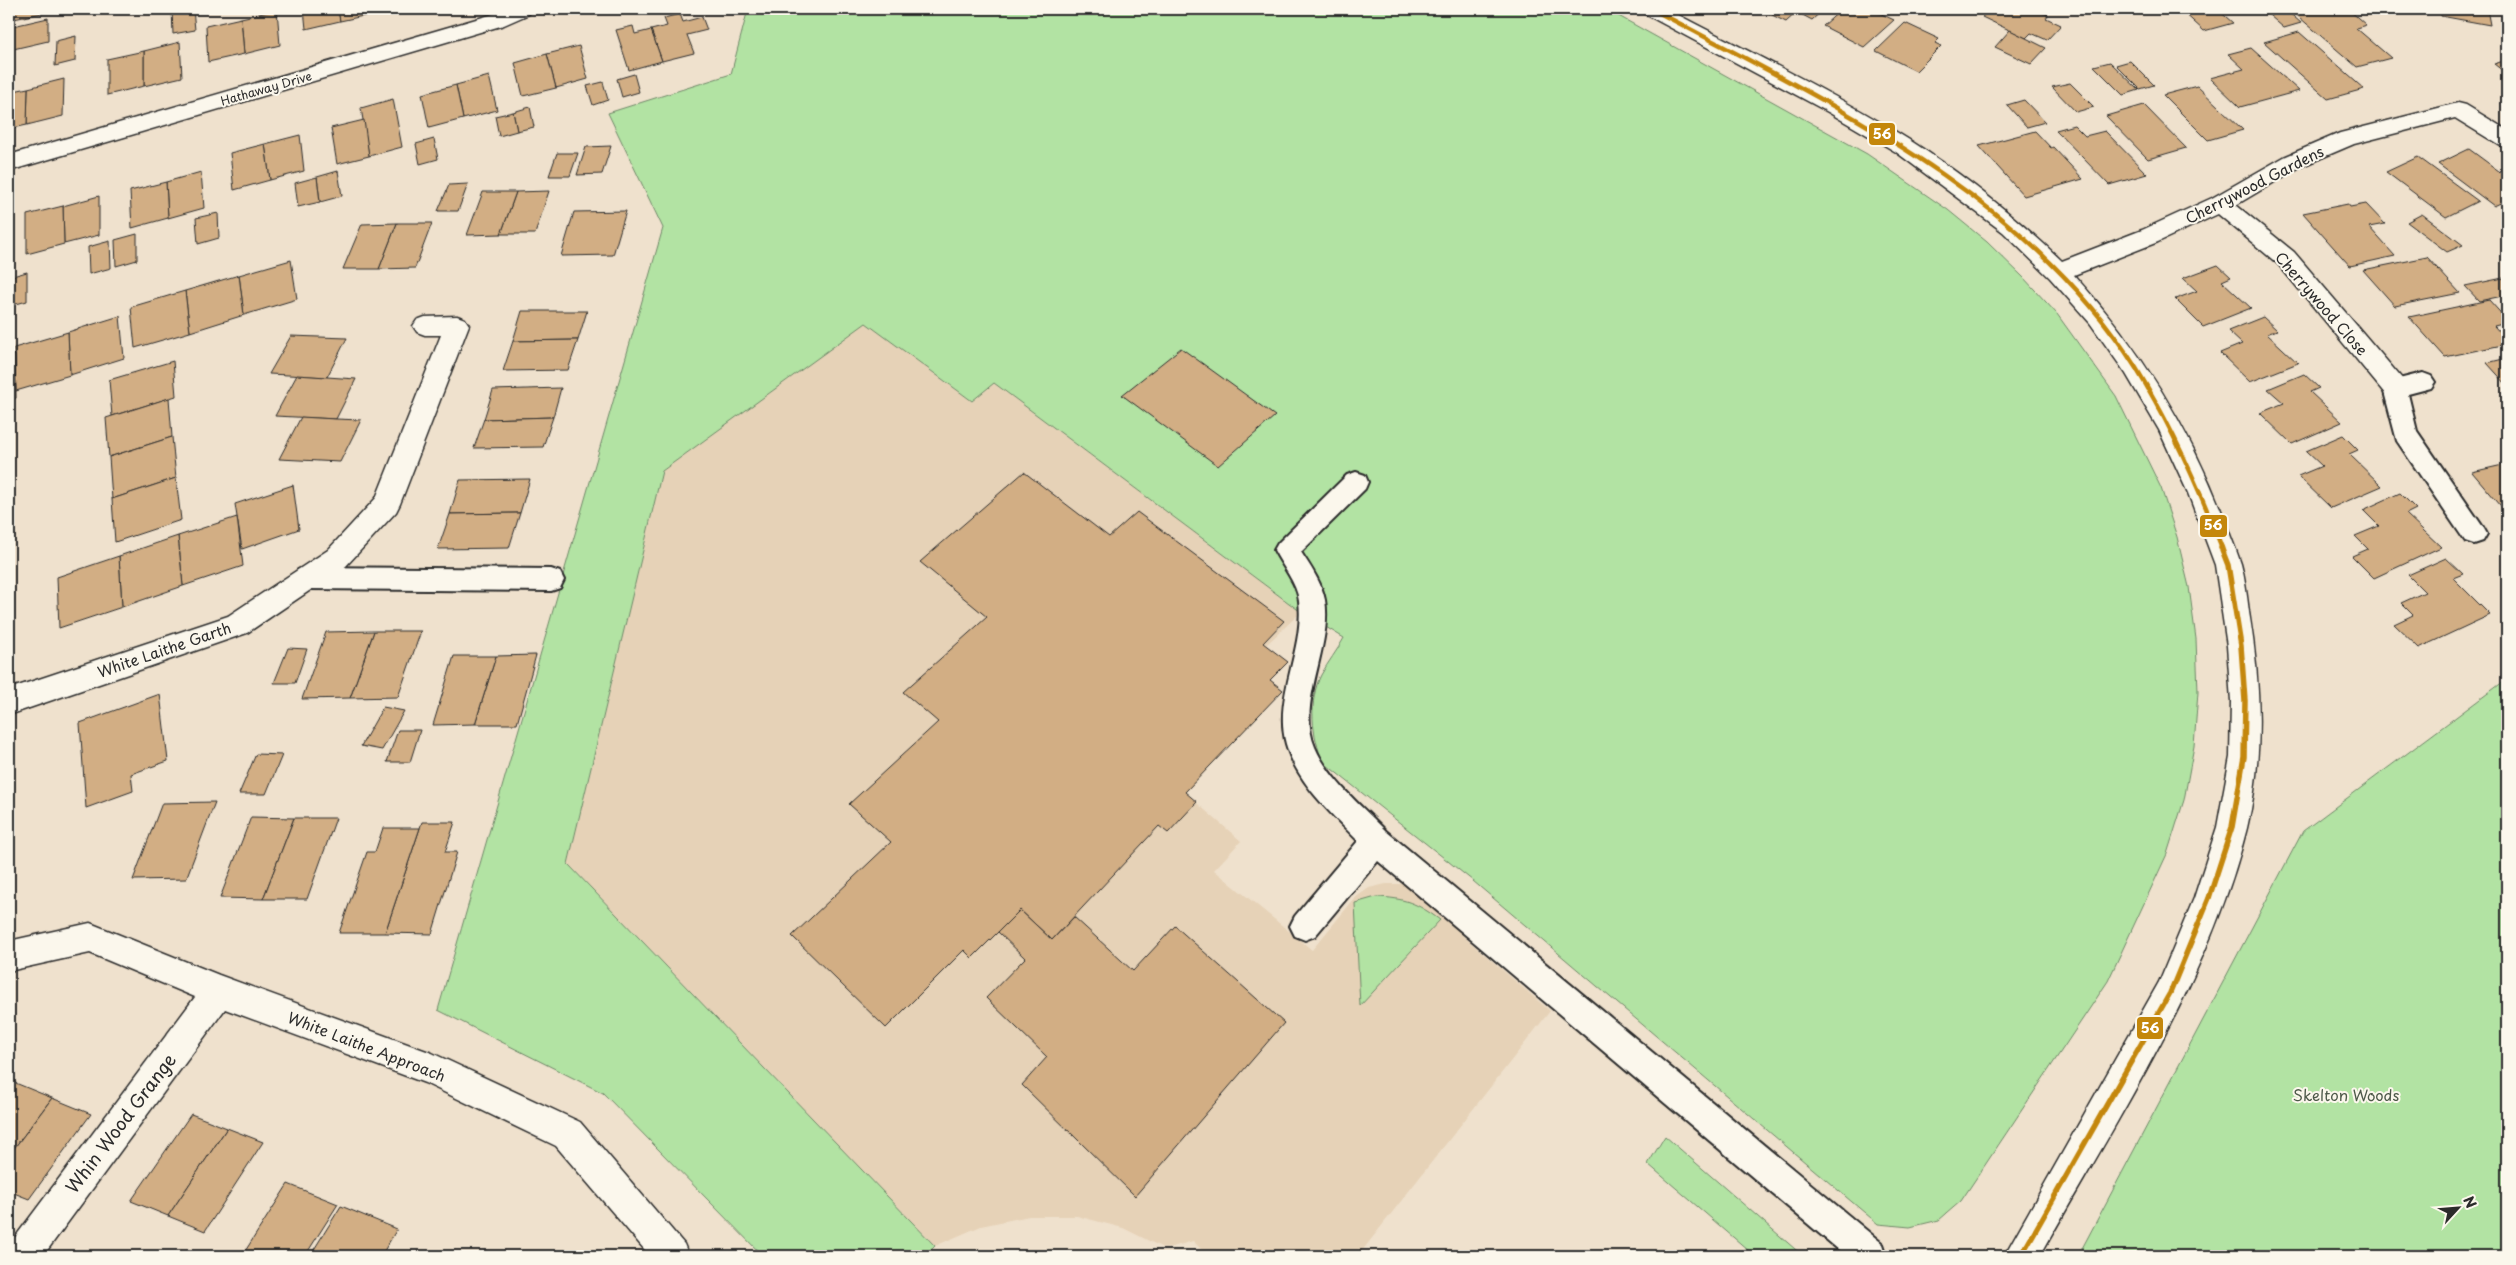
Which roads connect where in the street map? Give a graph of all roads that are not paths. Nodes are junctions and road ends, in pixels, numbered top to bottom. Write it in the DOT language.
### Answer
graph roads {
  1 [pos="522,9"];
  2 [pos="1652,9"];
  3 [pos="2507,140"];
  4 [pos="9,164"];
  5 [pos="2220,204"];
  6 [pos="2058,272"];
  7 [pos="425,326"];
  8 [pos="2423,382"];
  9 [pos="2395,388"];
  10 [pos="1356,482"];
  11 [pos="2474,534"];
  12 [pos="306,578"];
  13 [pos="551,580"];
  14 [pos="9,702"];
  15 [pos="1376,841"];
  16 [pos="1305,926"];
  17 [pos="9,956"];
  18 [pos="219,991"];
  19 [pos="22,1256"];
  20 [pos="672,1256"];
  21 [pos="1871,1256"];
  22 [pos="2021,1256"];
  1 -- 4 [label="street, Hathaway Drive"];
  2 -- 6 [label="street"];
  3 -- 5 [label="street, Cherrywood Gardens"];
  5 -- 6 [label="street, Cherrywood Gardens"];
  5 -- 9 [label="street, Cherrywood Close"];
  6 -- 22 [label="street"];
  7 -- 12 [label="street, White Laithe Garth"];
  8 -- 9 [label="lane"];
  9 -- 11 [label="lane"];
  10 -- 15 [label="lane"];
  12 -- 13 [label="lane"];
  12 -- 14 [label="street, White Laithe Garth"];
  15 -- 16 [label="lane"];
  15 -- 21 [label="lane"];
  17 -- 18 [label="street, White Laithe Approach"];
  18 -- 19 [label="street, Whin Wood Grange"];
  18 -- 20 [label="street, White Laithe Approach"];
}
